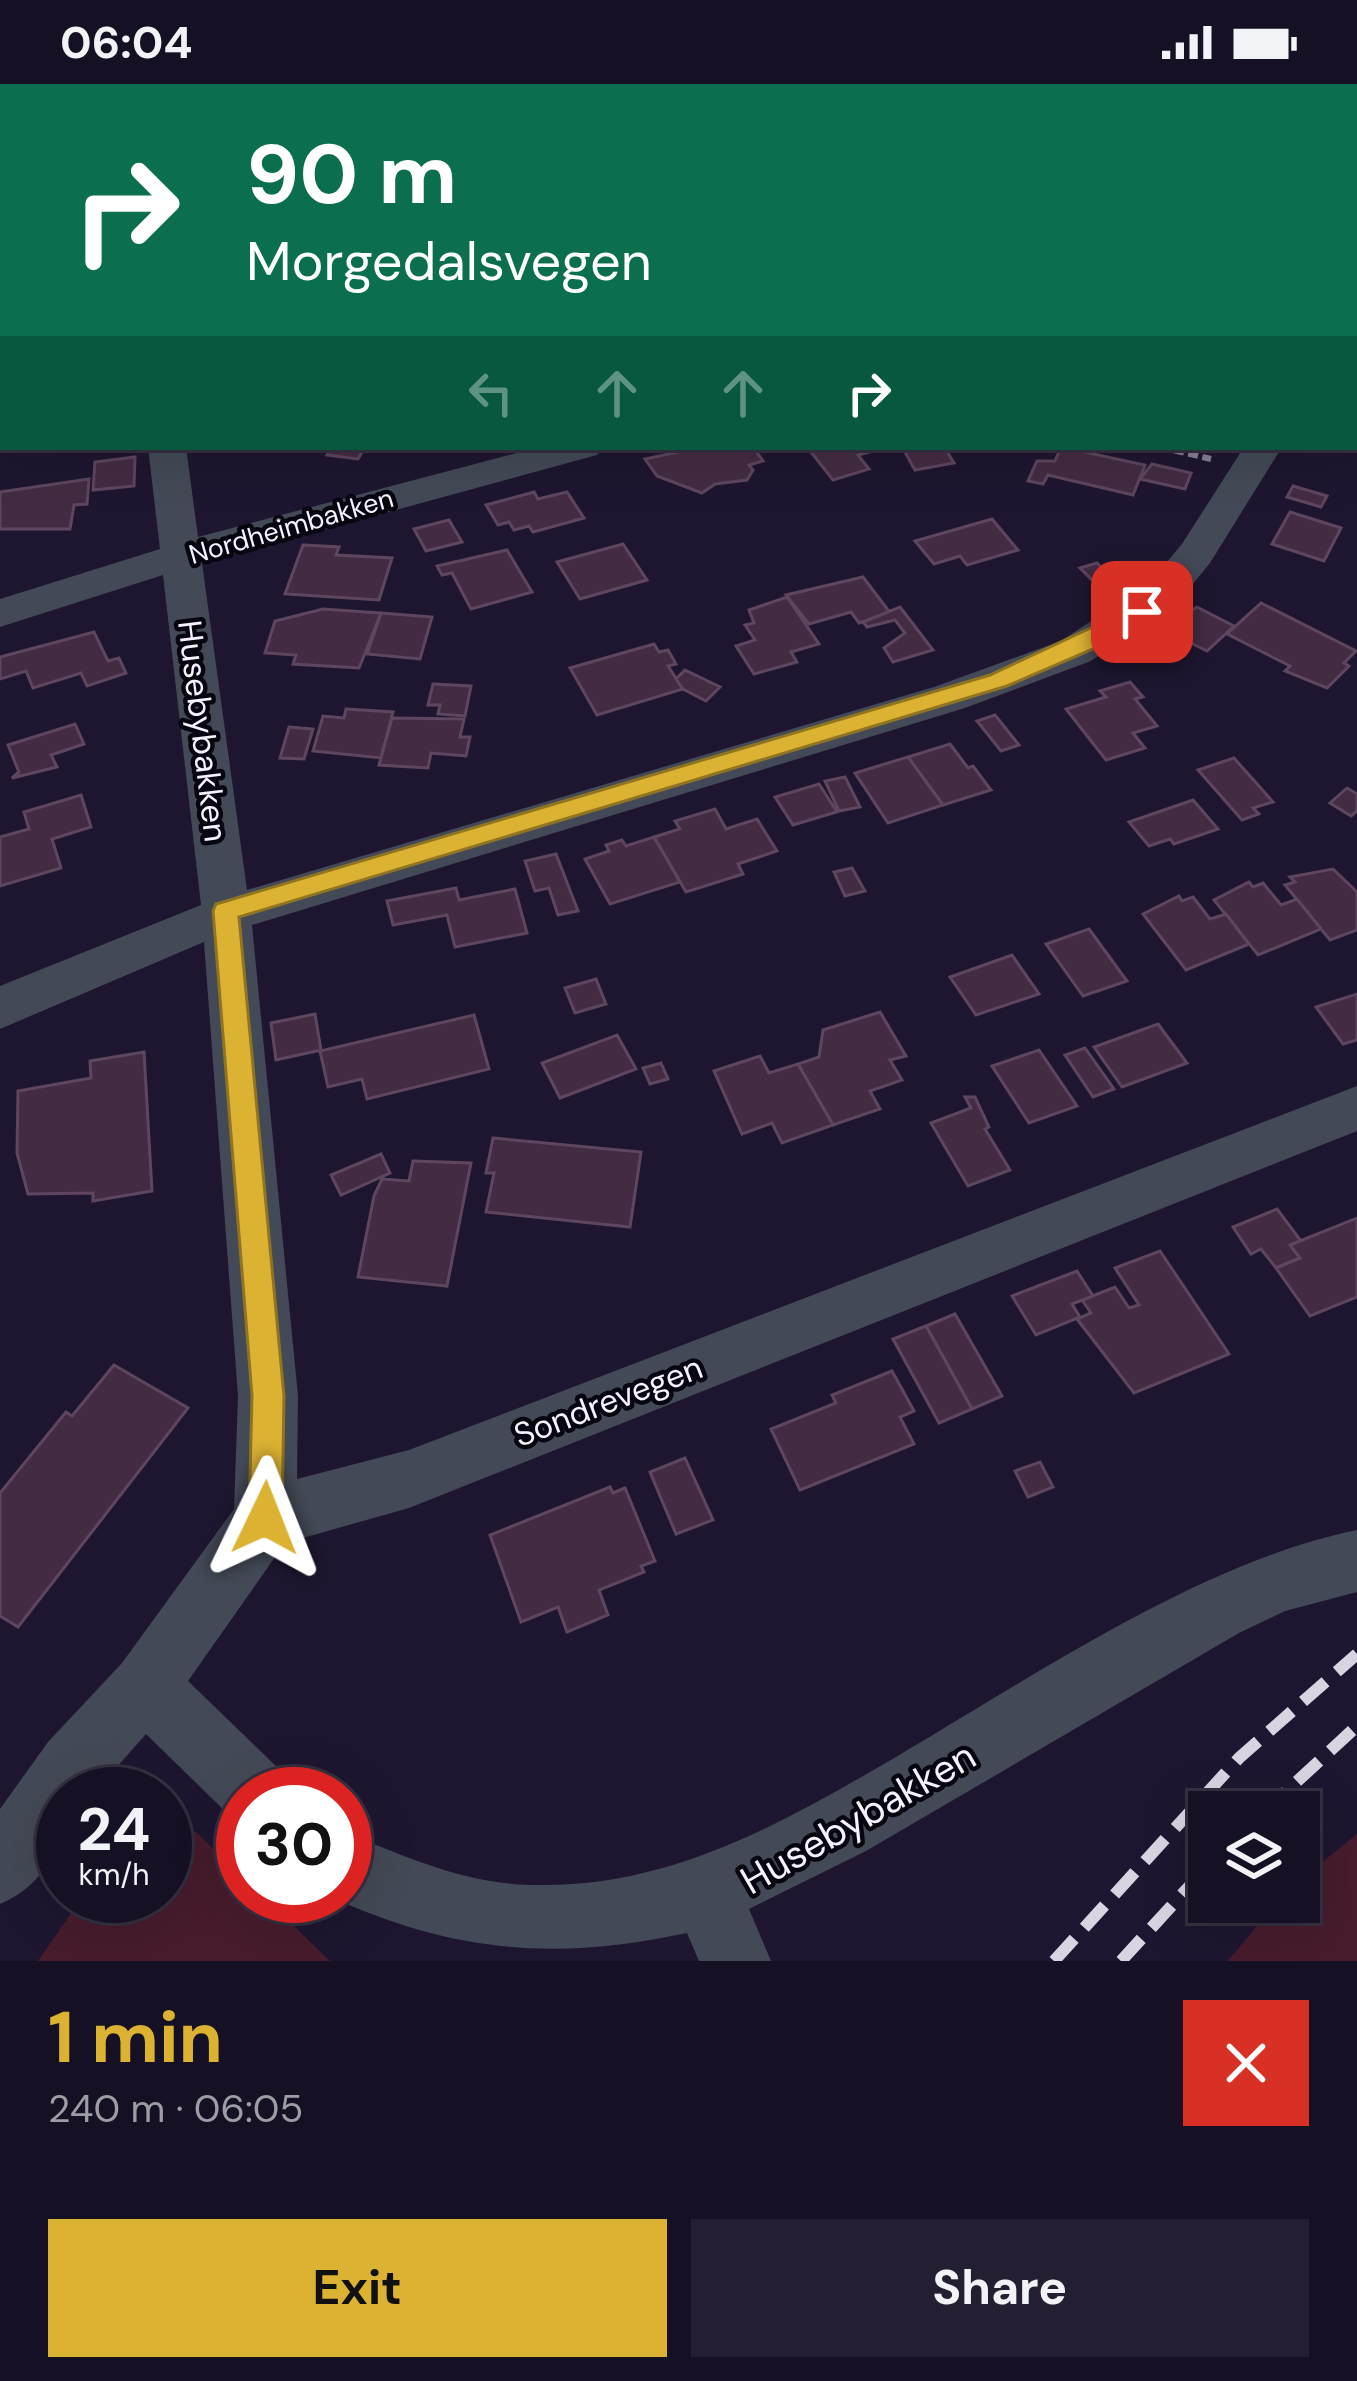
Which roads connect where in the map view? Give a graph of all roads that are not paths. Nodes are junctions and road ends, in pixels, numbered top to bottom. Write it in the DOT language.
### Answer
graph roads {
  1 [pos="166,450"];
  2 [pos="573,450"];
  3 [pos="1261,450"];
  4 [pos="182,556"];
  5 [pos="0,613"];
  6 [pos="226,911"];
  7 [pos="0,1009"];
  8 [pos="1357,1108"];
  9 [pos="265,1518"];
  10 [pos="1357,1561"];
  11 [pos="145,1686"];
  12 [pos="228,1767"];
  13 [pos="0,1869"];
  14 [pos="372,1891"];
  15 [pos="723,1932"];
  1 -- 4 [label="street, Husebybakken"];
  2 -- 4 [label="street, Nordheimbakken"];
  3 -- 6 [label="street"];
  4 -- 5 [label="street, Nordheimbakken"];
  4 -- 6 [label="street, Husebybakken"];
  6 -- 7 [label="street"];
  6 -- 9 [label="street, Husebybakken"];
  8 -- 9 [label="street, Sondrevegen"];
  9 -- 11 [label="street"];
  10 -- 15 [label="street, Husebybakken"];
  11 -- 12 [label="street"];
  11 -- 13 [label="street"];
  14 -- 15 [label="street, Husebybakken"];
}
